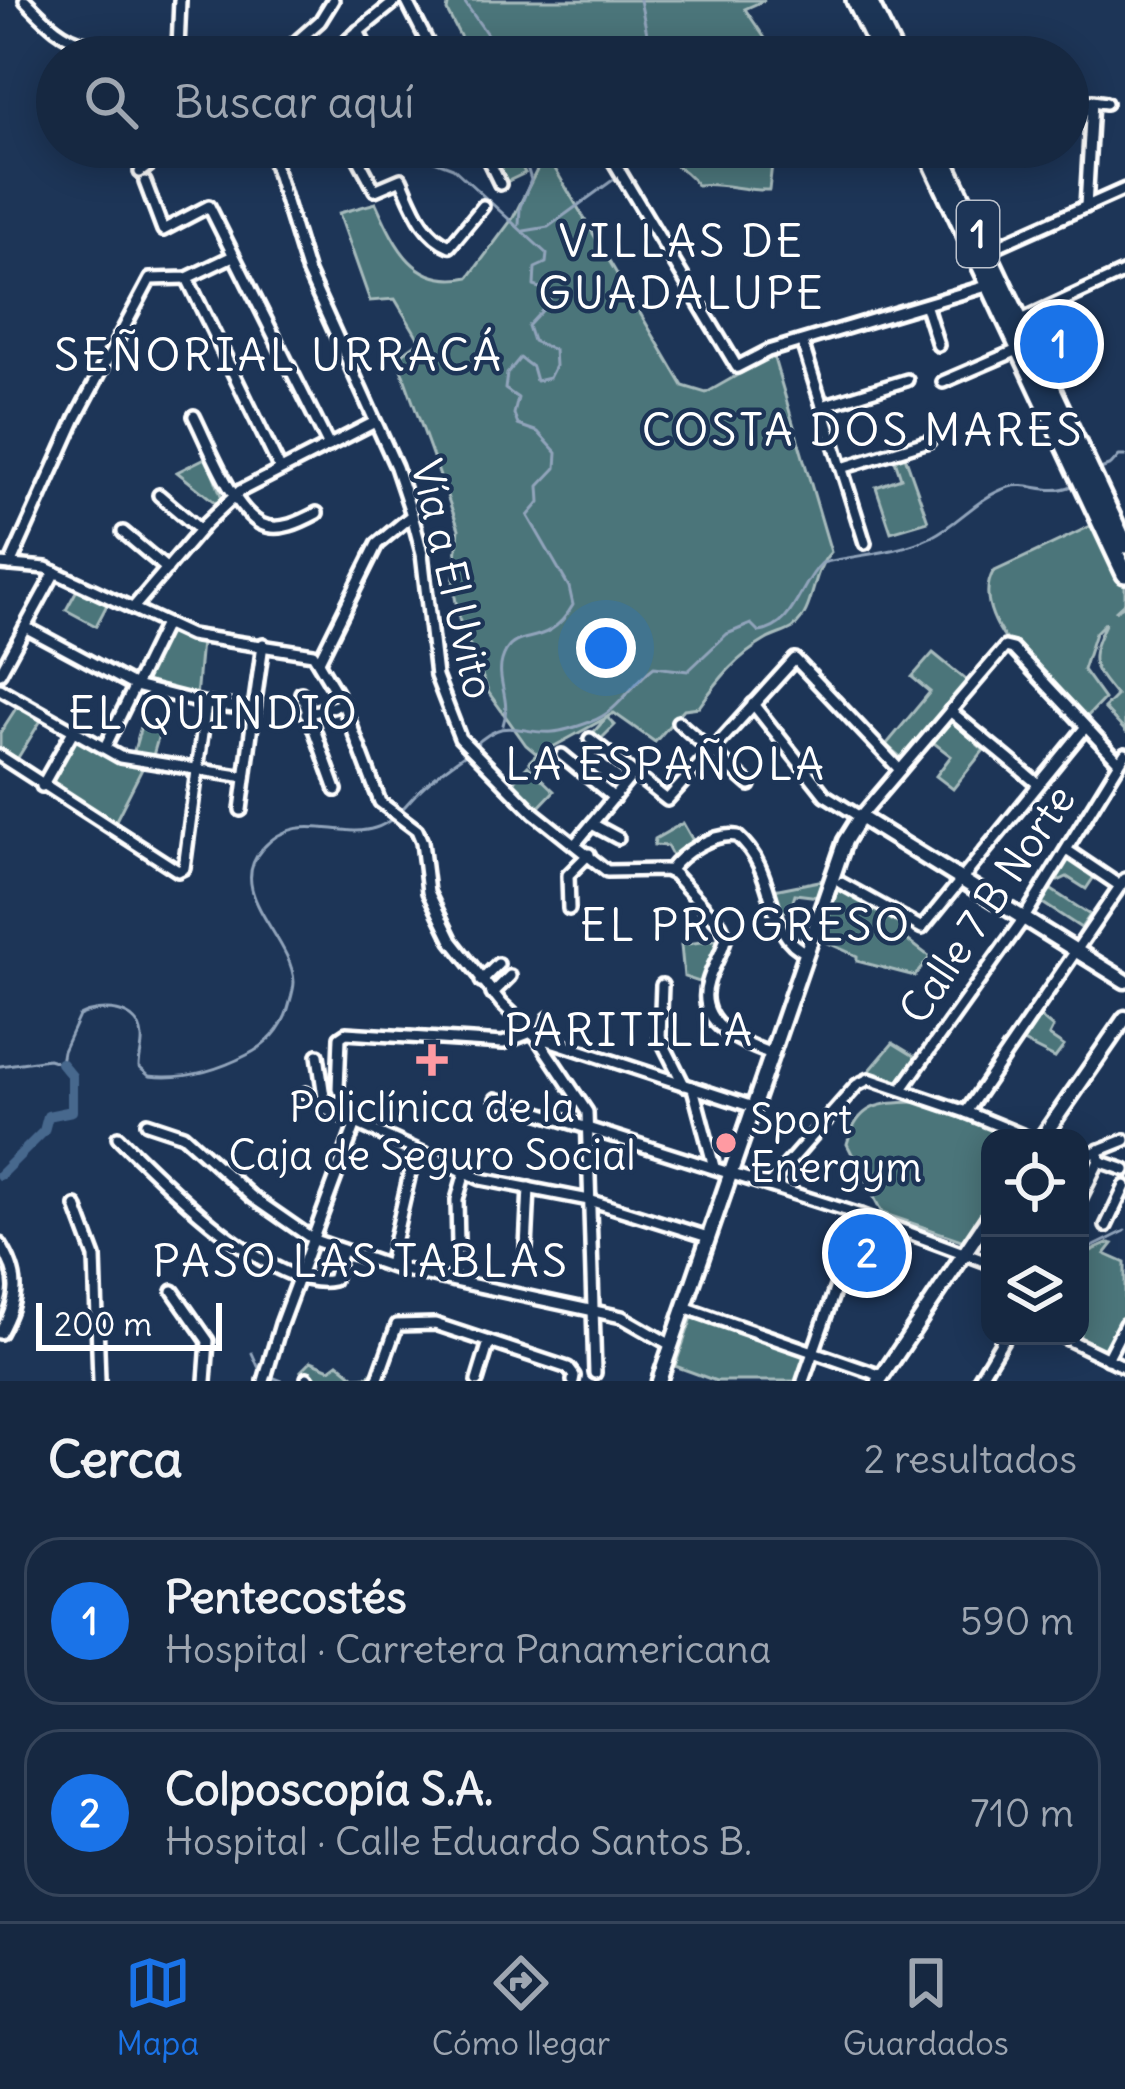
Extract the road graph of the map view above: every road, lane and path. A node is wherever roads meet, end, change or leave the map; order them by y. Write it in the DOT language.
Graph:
graph roads {
  1 [pos="25,0"];
  2 [pos="179,0"];
  3 [pos="333,0"];
  4 [pos="401,0"];
  5 [pos="855,0"];
  6 [pos="868,0"];
  7 [pos="358,31"];
  8 [pos="70,36"];
  9 [pos="178,36"];
  10 [pos="303,36"];
  11 [pos="352,36"];
  12 [pos="360,36"];
  13 [pos="422,36"];
  14 [pos="873,36"];
  15 [pos="886,36"];
  16 [pos="1106,103"];
  17 [pos="1089,154"];
  18 [pos="151,168"];
  19 [pos="275,168"];
  20 [pos="363,168"];
  21 [pos="492,168"];
  22 [pos="618,168"];
  23 [pos="935,168"];
  24 [pos="948,168"];
  25 [pos="1088,168"];
  26 [pos="500,184"];
  27 [pos="1125,190"];
  28 [pos="483,206"];
  29 [pos="1086,207"];
  30 [pos="986,251"];
  31 [pos="232,256"];
  32 [pos="1125,272"];
  33 [pos="187,278"];
  34 [pos="992,289"];
  35 [pos="926,307"];
  36 [pos="1018,321"];
  37 [pos="802,342"];
  38 [pos="938,345"];
  39 [pos="1020,349"];
  40 [pos="907,380"];
  41 [pos="1035,380"];
  42 [pos="943,382"];
  43 [pos="823,406"];
  44 [pos="194,416"];
  45 [pos="376,422"];
  46 [pos="929,441"];
  47 [pos="329,446"];
  48 [pos="842,468"];
  49 [pos="280,469"];
  50 [pos="160,495"];
  51 [pos="235,496"];
  52 [pos="317,513"];
  53 [pos="412,515"];
  54 [pos="200,530"];
  55 [pos="123,532"];
  56 [pos="866,543"];
  57 [pos="1125,545"];
  58 [pos="5,564"];
  59 [pos="167,569"];
  60 [pos="55,572"];
  61 [pos="1125,574"];
  62 [pos="134,608"];
  63 [pos="165,624"];
  64 [pos="25,627"];
  65 [pos="263,644"];
  66 [pos="320,659"];
  67 [pos="0,673"];
  68 [pos="134,686"];
  69 [pos="0,689"];
  70 [pos="302,693"];
  71 [pos="206,704"];
  72 [pos="344,704"];
  73 [pos="753,704"];
  74 [pos="254,709"];
  75 [pos="950,711"];
  76 [pos="306,714"];
  77 [pos="678,722"];
  78 [pos="1084,729"];
  79 [pos="72,733"];
  80 [pos="590,739"];
  81 [pos="105,747"];
  82 [pos="712,751"];
  83 [pos="562,755"];
  84 [pos="0,756"];
  85 [pos="1122,758"];
  86 [pos="900,770"];
  87 [pos="197,771"];
  88 [pos="633,774"];
  89 [pos="244,776"];
  90 [pos="1039,784"];
  91 [pos="750,785"];
  92 [pos="42,786"];
  93 [pos="335,790"];
  94 [pos="614,798"];
  95 [pos="241,810"];
  96 [pos="860,818"];
  97 [pos="592,824"];
  98 [pos="618,838"];
  99 [pos="576,843"];
  100 [pos="1068,851"];
  101 [pos="589,854"];
  102 [pos="669,871"];
  103 [pos="960,879"];
  104 [pos="842,883"];
  105 [pos="1122,883"];
  106 [pos="568,909"];
  107 [pos="1024,918"];
  108 [pos="1077,951"];
  109 [pos="808,953"];
  110 [pos="498,964"];
  111 [pos="510,976"];
  112 [pos="481,981"];
  113 [pos="1125,981"];
  114 [pos="662,985"];
  115 [pos="492,994"];
  116 [pos="549,1018"];
  117 [pos="1125,1018"];
  118 [pos="537,1036"];
  119 [pos="772,1054"];
  120 [pos="317,1055"];
  121 [pos="688,1087"];
  122 [pos="338,1089"];
  123 [pos="902,1089"];
  124 [pos="306,1093"];
  125 [pos="496,1099"];
  126 [pos="320,1107"];
  127 [pos="753,1107"];
  128 [pos="966,1112"];
  129 [pos="356,1123"];
  130 [pos="147,1124"];
  131 [pos="590,1126"];
  132 [pos="1007,1129"];
  133 [pos="1048,1129"];
  134 [pos="118,1137"];
  135 [pos="1125,1140"];
  136 [pos="416,1150"];
  137 [pos="1099,1155"];
  138 [pos="1089,1157"];
  139 [pos="714,1167"];
  140 [pos="1125,1170"];
  141 [pos="465,1172"];
  142 [pos="730,1172"];
  143 [pos="1089,1178"];
  144 [pos="769,1185"];
  145 [pos="1125,1186"];
  146 [pos="529,1188"];
  147 [pos="589,1200"];
  148 [pos="76,1206"];
  149 [pos="861,1215"];
  150 [pos="1106,1226"];
  151 [pos="981,1228"];
  152 [pos="707,1237"];
  153 [pos="314,1240"];
  154 [pos="0,1244"];
  155 [pos="458,1245"];
  156 [pos="526,1248"];
  157 [pos="343,1250"];
  158 [pos="964,1252"];
  159 [pos="981,1259"];
  160 [pos="389,1265"];
  161 [pos="298,1278"];
  162 [pos="172,1291"];
  163 [pos="684,1306"];
  164 [pos="594,1310"];
  165 [pos="1125,1324"];
  166 [pos="0,1334"];
  167 [pos="490,1342"];
  168 [pos="671,1345"];
  169 [pos="1000,1345"];
  170 [pos="1079,1345"];
  171 [pos="813,1351"];
  172 [pos="1108,1359"];
  173 [pos="1125,1367"];
  174 [pos="595,1373"];
  175 [pos="572,1376"];
  176 [pos="266,1377"];
  177 [pos="880,1378"];
  178 [pos="99,1381"];
  179 [pos="205,1381"];
  180 [pos="377,1381"];
  181 [pos="477,1381"];
  182 [pos="659,1381"];
  183 [pos="803,1381"];
  184 [pos="978,1381"];
  1 -- 8 [label="street"];
  2 -- 9 [label="street"];
  3 -- 10 [label="street"];
  4 -- 7 [label="street"];
  4 -- 13 [label="street"];
  5 -- 14 [label="highway"];
  6 -- 15 [label="highway"];
  7 -- 11 [label="street"];
  7 -- 12 [label="street"];
  16 -- 17 [label="street"];
  18 -- 31 [label="street"];
  19 -- 45 [label="street, Vía a El Uvito"];
  20 -- 28 [label="street"];
  21 -- 26 [label="street"];
  22 -- 37 [label="street"];
  23 -- 34 [label="highway, 1"];
  24 -- 30 [label="highway, 1"];
  25 -- 29 [label="street"];
  27 -- 29 [label="street"];
  29 -- 30 [label="street"];
  30 -- 36 [label="highway, 1"];
  31 -- 33 [label="street"];
  31 -- 47 [label="street"];
  32 -- 36 [label="street"];
  33 -- 49 [label="street"];
  33 -- 58 [label="street"];
  34 -- 35 [label="street"];
  34 -- 36 [label="highway"];
  34 -- 39 [label="highway, 1"];
  35 -- 37 [label="street"];
  35 -- 38 [label="street"];
  36 -- 41 [label="highway"];
  36 -- 57 [label="highway, 1"];
  37 -- 43 [label="street"];
  39 -- 41 [label="highway, 1"];
  39 -- 42 [label="street"];
  40 -- 43 [label="street"];
  41 -- 61 [label="highway, 1"];
  43 -- 48 [label="street"];
  44 -- 51 [label="street"];
  45 -- 47 [label="street"];
  45 -- 53 [label="street, Vía a El Uvito"];
  46 -- 48 [label="street"];
  47 -- 49 [label="street"];
  48 -- 56 [label="street"];
  49 -- 51 [label="street"];
  50 -- 54 [label="street"];
  51 -- 52 [label="street"];
  51 -- 54 [label="street"];
  53 -- 66 [label="street"];
  53 -- 99 [label="street, Vía a El Uvito"];
  54 -- 59 [label="street"];
  55 -- 59 [label="street"];
  58 -- 60 [label="street"];
  59 -- 62 [label="street"];
  60 -- 62 [label="street"];
  60 -- 64 [label="street"];
  62 -- 63 [label="street"];
  63 -- 65 [label="street"];
  63 -- 68 [label="street"];
  64 -- 67 [label="street"];
  64 -- 68 [label="street"];
  65 -- 66 [label="street"];
  65 -- 74 [label="street"];
  66 -- 72 [label="street"];
  68 -- 71 [label="street"];
  68 -- 81 [label="street"];
  69 -- 79 [label="street"];
  70 -- 76 [label="street"];
  71 -- 74 [label="street"];
  71 -- 87 [label="street"];
  72 -- 76 [label="street"];
  72 -- 112 [label="street"];
  73 -- 82 [label="street"];
  73 -- 86 [label="street"];
  73 -- 96 [label="street"];
  74 -- 89 [label="street"];
  75 -- 78 [label="street"];
  75 -- 86 [label="street"];
  75 -- 90 [label="street"];
  76 -- 93 [label="street"];
  77 -- 82 [label="street"];
  78 -- 85 [label="street"];
  78 -- 90 [label="street"];
  79 -- 81 [label="street"];
  79 -- 92 [label="street"];
  80 -- 88 [label="street"];
  81 -- 87 [label="street"];
  82 -- 88 [label="street"];
  82 -- 91 [label="street"];
  83 -- 94 [label="street"];
  84 -- 92 [label="street"];
  85 -- 100 [label="street, Calle 7 B Norte"];
  86 -- 96 [label="street"];
  87 -- 89 [label="street"];
  87 -- 92 [label="street"];
  88 -- 94 [label="street"];
  89 -- 95 [label="street"];
  90 -- 103 [label="street"];
  94 -- 97 [label="street"];
  96 -- 103 [label="main road"];
  96 -- 109 [label="main road"];
  97 -- 98 [label="street"];
  97 -- 99 [label="street"];
  99 -- 101 [label="street, Vía a El Uvito"];
  100 -- 105 [label="street"];
  100 -- 107 [label="street, Calle 7 B Norte"];
  101 -- 102 [label="street"];
  101 -- 106 [label="street"];
  102 -- 109 [label="street"];
  102 -- 119 [label="street"];
  103 -- 104 [label="street"];
  103 -- 107 [label="main road"];
  105 -- 108 [label="street"];
  107 -- 108 [label="main road"];
  107 -- 123 [label="street, Calle 7 B Norte"];
  108 -- 113 [label="main road"];
  108 -- 128 [label="street"];
  109 -- 119 [label="main road"];
  110 -- 112 [label="street"];
  111 -- 115 [label="street"];
  112 -- 115 [label="street"];
  114 -- 121 [label="street"];
  115 -- 118 [label="street"];
  116 -- 118 [label="street"];
  117 -- 133 [label="main road"];
  118 -- 121 [label="street"];
  118 -- 122 [label="street"];
  118 -- 131 [label="street"];
  119 -- 127 [label="main road"];
  120 -- 126 [label="street"];
  121 -- 127 [label="street"];
  121 -- 139 [label="street"];
  123 -- 128 [label="street"];
  123 -- 144 [label="street"];
  124 -- 126 [label="street"];
  125 -- 131 [label="street"];
  126 -- 129 [label="street"];
  127 -- 142 [label="main road"];
  128 -- 132 [label="street"];
  129 -- 136 [label="street"];
  129 -- 153 [label="street"];
  130 -- 153 [label="street"];
  131 -- 139 [label="street"];
  131 -- 147 [label="street"];
  134 -- 161 [label="street"];
  135 -- 137 [label="street"];
  136 -- 141 [label="street"];
  136 -- 160 [label="street"];
  137 -- 138 [label="street"];
  137 -- 140 [label="street"];
  137 -- 143 [label="street"];
  139 -- 142 [label="street"];
  141 -- 146 [label="street"];
  141 -- 155 [label="street"];
  142 -- 144 [label="street"];
  142 -- 152 [label="main road"];
  144 -- 149 [label="street"];
  145 -- 150 [label="street"];
  146 -- 147 [label="street"];
  146 -- 156 [label="street"];
  147 -- 152 [label="street"];
  147 -- 164 [label="street"];
  148 -- 178 [label="street"];
  149 -- 158 [label="street"];
  149 -- 171 [label="street"];
  151 -- 158 [label="main road"];
  152 -- 163 [label="main road"];
  153 -- 157 [label="street"];
  153 -- 161 [label="street"];
  154 -- 166 [label="street"];
  157 -- 160 [label="street"];
  157 -- 161 [label="street"];
  158 -- 159 [label="street"];
  158 -- 177 [label="main road"];
  160 -- 164 [label="street"];
  161 -- 176 [label="street"];
  162 -- 179 [label="street"];
  163 -- 168 [label="main road"];
  163 -- 171 [label="street"];
  164 -- 168 [label="street"];
  164 -- 174 [label="street"];
  165 -- 172 [label="street"];
  167 -- 175 [label="street"];
  167 -- 180 [label="street"];
  167 -- 181 [label="street"];
  168 -- 182 [label="main road"];
  169 -- 184 [label="street"];
  170 -- 172 [label="street"];
  171 -- 177 [label="street"];
  171 -- 183 [label="street"];
  172 -- 173 [label="street"];
}
